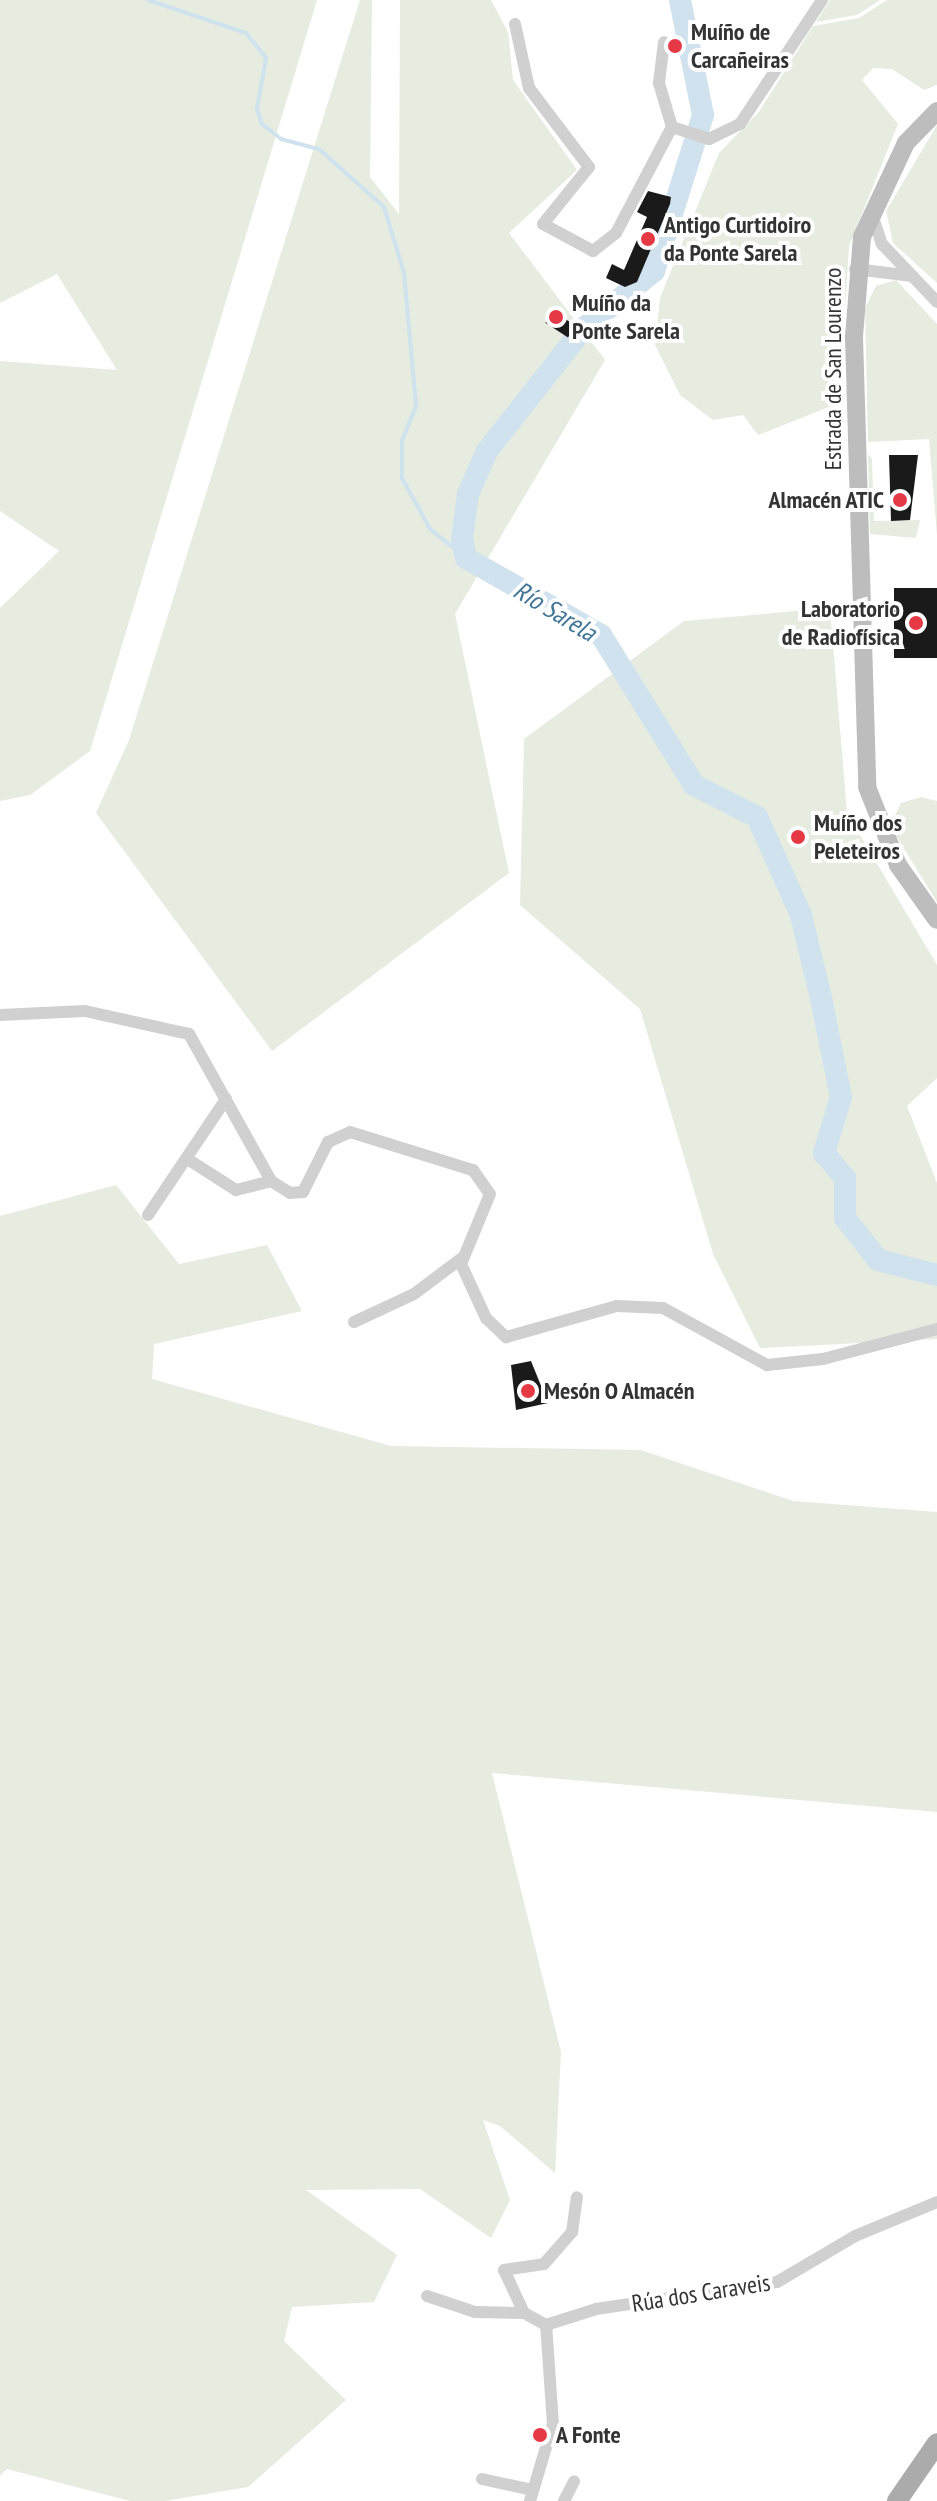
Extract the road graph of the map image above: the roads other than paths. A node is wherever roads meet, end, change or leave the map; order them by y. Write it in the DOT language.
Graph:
graph roads {
  1 [pos="822,0"];
  2 [pos="515,24"];
  3 [pos="664,42"];
  4 [pos="937,111"];
  5 [pos="675,128"];
  6 [pos="872,214"];
  7 [pos="859,246"];
  8 [pos="886,248"];
  9 [pos="855,269"];
  10 [pos="885,273"];
  11 [pos="915,276"];
  12 [pos="937,302"];
  13 [pos="937,920"];
  14 [pos="0,1015"];
  15 [pos="226,1099"];
  16 [pos="189,1160"];
  17 [pos="271,1181"];
  18 [pos="148,1215"];
  19 [pos="462,1258"];
  20 [pos="354,1322"];
  21 [pos="937,1329"];
  22 [pos="577,2197"];
  23 [pos="937,2202"];
  24 [pos="427,2296"];
  25 [pos="524,2313"];
  26 [pos="546,2325"];
  27 [pos="937,2443"];
  28 [pos="482,2479"];
  29 [pos="574,2481"];
  30 [pos="531,2496"];
  31 [pos="564,2501"];
  32 [pos="897,2501"];
  1 -- 5 [label="street"];
  2 -- 5 [label="street"];
  3 -- 5 [label="street"];
  4 -- 6 [label="street, Estrada de San Lourenzo"];
  6 -- 7 [label="street, Estrada de San Lourenzo"];
  6 -- 8 [label="street"];
  7 -- 8 [label="street"];
  7 -- 9 [label="street, Estrada de San Lourenzo"];
  8 -- 10 [label="street"];
  8 -- 11 [label="street"];
  9 -- 10 [label="street"];
  9 -- 13 [label="street, Estrada de San Lourenzo"];
  10 -- 11 [label="street"];
  11 -- 12 [label="street"];
  14 -- 15 [label="street"];
  15 -- 16 [label="street"];
  15 -- 17 [label="street"];
  16 -- 17 [label="street"];
  16 -- 18 [label="street"];
  17 -- 19 [label="street"];
  19 -- 20 [label="street"];
  19 -- 21 [label="street"];
  22 -- 25 [label="street"];
  23 -- 26 [label="street, Rúa dos Caraveis"];
  24 -- 25 [label="street"];
  25 -- 26 [label="street"];
  26 -- 30 [label="street"];
  27 -- 32 [label="main road"];
  28 -- 30 [label="street"];
  29 -- 31 [label="street"];
}
